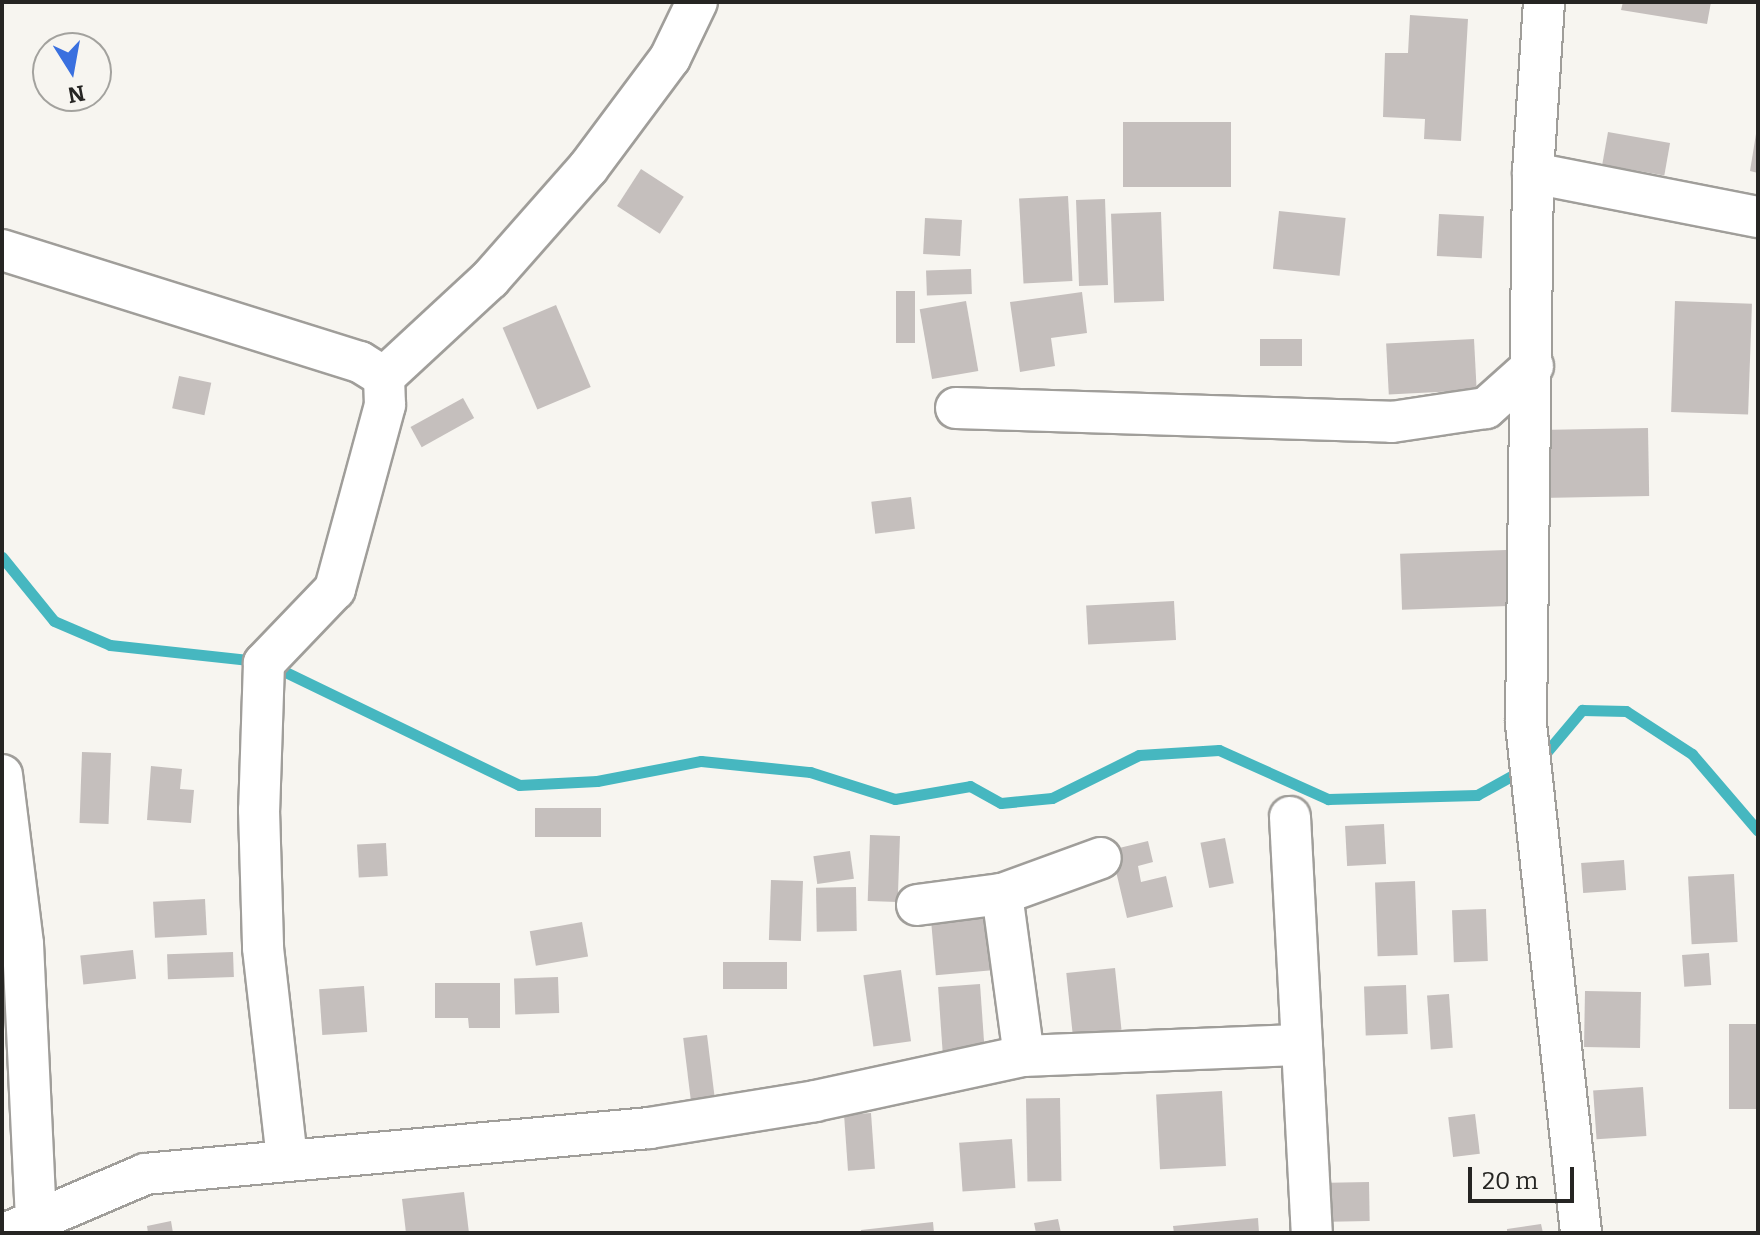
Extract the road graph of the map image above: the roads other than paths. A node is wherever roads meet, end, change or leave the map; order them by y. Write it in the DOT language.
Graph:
graph roads {
  1 [pos="697,2"];
  2 [pos="1544,2"];
  3 [pos="1533,173"];
  4 [pos="1758,217"];
  5 [pos="2,250"];
  6 [pos="1533,366"];
  7 [pos="384,377"];
  8 [pos="956,408"];
  9 [pos="2,775"];
  10 [pos="1290,817"];
  11 [pos="1101,858"];
  12 [pos="1002,894"];
  13 [pos="917,905"];
  14 [pos="1302,1045"];
  15 [pos="1024,1056"];
  16 [pos="287,1158"];
  17 [pos="22,1228"];
  18 [pos="1312,1233"];
  19 [pos="1581,1233"];
  1 -- 7 [label="street"];
  2 -- 3 [label="street"];
  3 -- 4 [label="street"];
  3 -- 6 [label="street"];
  5 -- 7 [label="street"];
  6 -- 8 [label="street"];
  6 -- 19 [label="street"];
  7 -- 16 [label="street"];
  9 -- 17 [label="street"];
  10 -- 14 [label="street"];
  11 -- 12 [label="street"];
  12 -- 13 [label="street"];
  12 -- 15 [label="street"];
  14 -- 15 [label="street"];
  14 -- 18 [label="street"];
  15 -- 16 [label="street"];
  16 -- 17 [label="street"];
}
